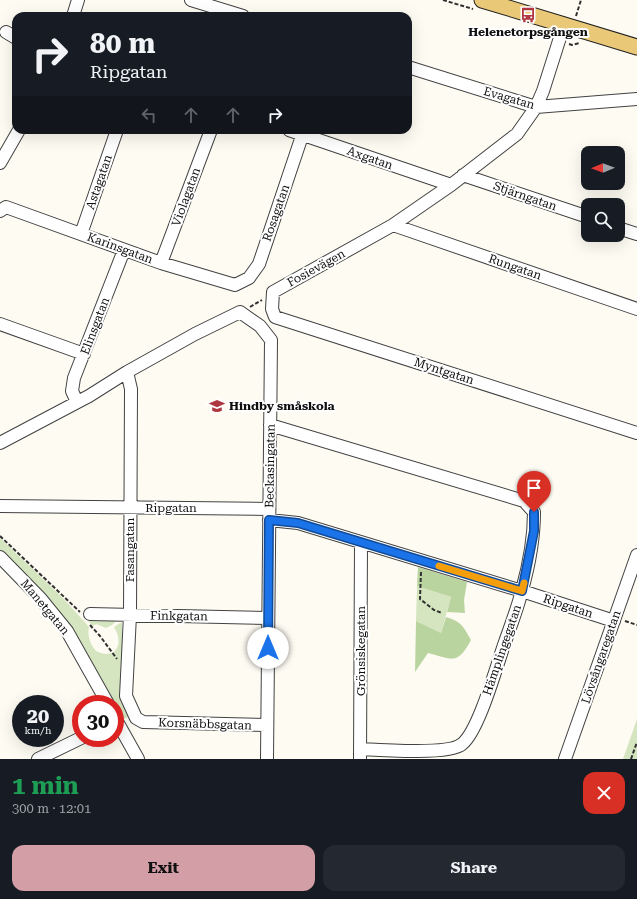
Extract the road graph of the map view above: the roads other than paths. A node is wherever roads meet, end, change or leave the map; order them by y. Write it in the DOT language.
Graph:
graph roads {
  1 [pos="78,0"];
  2 [pos="191,0"];
  3 [pos="482,0"];
  4 [pos="74,12"];
  5 [pos="230,12"];
  6 [pos="568,26"];
  7 [pos="637,47"];
  8 [pos="412,68"];
  9 [pos="637,99"];
  10 [pos="536,107"];
  11 [pos="17,134"];
  12 [pos="116,134"];
  13 [pos="209,134"];
  14 [pos="302,134"];
  15 [pos="309,134"];
  16 [pos="0,163"];
  17 [pos="463,175"];
  18 [pos="450,185"];
  19 [pos="2,208"];
  20 [pos="581,215"];
  21 [pos="392,225"];
  22 [pos="625,230"];
  23 [pos="80,234"];
  24 [pos="637,234"];
  25 [pos="124,250"];
  26 [pos="161,263"];
  27 [pos="235,285"];
  28 [pos="273,292"];
  29 [pos="637,309"];
  30 [pos="0,324"];
  31 [pos="84,354"];
  32 [pos="126,372"];
  33 [pos="77,402"];
  34 [pos="270,425"];
  35 [pos="637,433"];
  36 [pos="0,443"];
  37 [pos="0,506"];
  38 [pos="130,508"];
  39 [pos="269,514"];
  40 [pos="361,543"];
  41 [pos="637,555"];
  42 [pos="0,558"];
  43 [pos="522,591"];
  44 [pos="130,615"];
  45 [pos="86,617"];
  46 [pos="268,618"];
  47 [pos="614,621"];
  48 [pos="103,695"];
  49 [pos="143,722"];
  50 [pos="268,725"];
  51 [pos="124,734"];
  52 [pos="72,742"];
  53 [pos="360,754"];
  54 [pos="38,759"];
  55 [pos="138,759"];
  56 [pos="267,759"];
  57 [pos="566,759"];
  1 -- 4 [label="street"];
  2 -- 5 [label="street"];
  3 -- 6 [label="main road"];
  6 -- 7 [label="main road"];
  6 -- 10 [label="street, Fosievägen"];
  8 -- 10 [label="street, Evagatan"];
  9 -- 10 [label="street, Evagatan"];
  10 -- 17 [label="street, Fosievägen"];
  11 -- 16 [label="street"];
  12 -- 23 [label="street, Astagatan"];
  13 -- 26 [label="street, Violagatan"];
  14 -- 27 [label="street, Rosagatan"];
  15 -- 18 [label="street, Axgatan"];
  17 -- 18 [label="street, Fosievägen"];
  17 -- 20 [label="street, Stjärngatan"];
  18 -- 21 [label="street, Fosievägen"];
  19 -- 23 [label="street, Karinsgatan"];
  21 -- 28 [label="street, Fosievägen"];
  21 -- 29 [label="street, Rungatan"];
  22 -- 24 [label="street"];
  23 -- 25 [label="street, Karinsgatan"];
  25 -- 26 [label="street, Karinsgatan"];
  25 -- 31 [label="street, Elinsgatan"];
  26 -- 27 [label="street, Karinsgatan"];
  28 -- 35 [label="street, Myntgatan"];
  30 -- 31 [label="street"];
  31 -- 33 [label="street, Elinsgatan"];
  32 -- 33 [label="street"];
  32 -- 34 [label="street, Beckasingatan"];
  32 -- 38 [label="street, Fasangatan"];
  33 -- 36 [label="street"];
  34 -- 39 [label="street, Beckasingatan"];
  34 -- 43 [label="street, Hämplingegatan"];
  37 -- 38 [label="street, Ripgatan"];
  38 -- 39 [label="street, Ripgatan"];
  38 -- 44 [label="street, Fasangatan"];
  39 -- 40 [label="street, Ripgatan"];
  39 -- 46 [label="street, Beckasingatan"];
  40 -- 43 [label="street, Ripgatan"];
  40 -- 53 [label="street, Grönsiskegatan"];
  41 -- 47 [label="street, Lövsångaregatan"];
  42 -- 48 [label="street, Manetgatan"];
  43 -- 47 [label="street, Ripgatan"];
  43 -- 53 [label="street, Hämplingegatan"];
  44 -- 45 [label="street, Finkgatan"];
  44 -- 46 [label="street, Finkgatan"];
  44 -- 49 [label="street, Fasangatan"];
  46 -- 50 [label="street, Beckasingatan"];
  47 -- 57 [label="street, Lövsångaregatan"];
  49 -- 50 [label="street, Korsnäbbsgatan"];
  50 -- 56 [label="street, Beckasingatan"];
  51 -- 55 [label="street"];
  52 -- 54 [label="street"];
}
